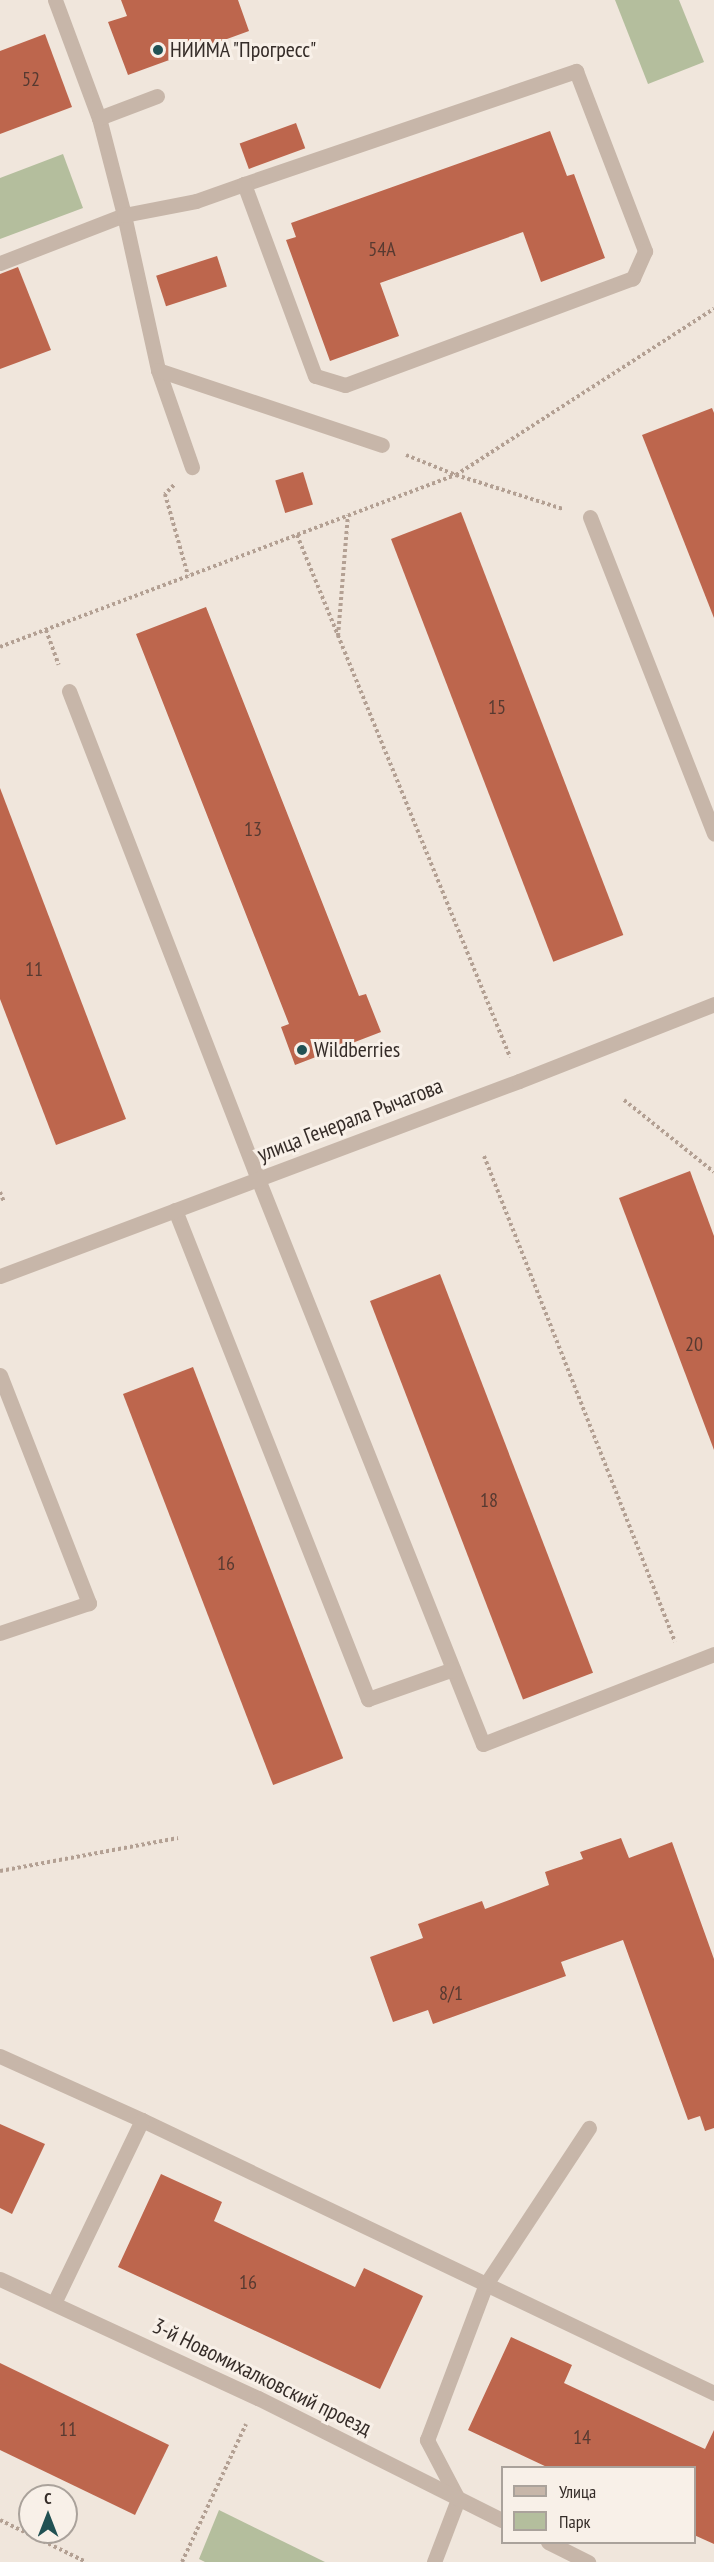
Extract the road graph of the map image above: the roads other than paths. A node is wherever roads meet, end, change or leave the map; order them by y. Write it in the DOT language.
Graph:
graph roads {
  1 [pos="55,0"];
  2 [pos="157,96"];
  3 [pos="99,118"];
  4 [pos="244,184"];
  5 [pos="124,215"];
  6 [pos="0,263"];
  7 [pos="158,370"];
  8 [pos="382,445"];
  9 [pos="192,467"];
  10 [pos="590,517"];
  11 [pos="69,691"];
  12 [pos="714,834"];
  13 [pos="714,1004"];
  14 [pos="258,1179"];
  15 [pos="175,1210"];
  16 [pos="0,1276"];
  17 [pos="0,1375"];
  18 [pos="0,1633"];
  19 [pos="714,1654"];
  20 [pos="453,1669"];
  21 [pos="0,2056"];
  22 [pos="142,2120"];
  23 [pos="589,2128"];
  24 [pos="0,2279"];
  25 [pos="486,2284"];
  26 [pos="54,2303"];
  27 [pos="714,2393"];
  28 [pos="458,2499"];
  29 [pos="501,2520"];
  30 [pos="552,2544"];
  31 [pos="434,2562"];
  32 [pos="588,2562"];
  1 -- 3 [label="street"];
  2 -- 3 [label="street"];
  3 -- 5 [label="street"];
  4 -- 4 [label="street"];
  4 -- 5 [label="street"];
  5 -- 6 [label="street"];
  5 -- 7 [label="street"];
  7 -- 8 [label="street"];
  7 -- 9 [label="street"];
  10 -- 12 [label="street"];
  11 -- 14 [label="street"];
  13 -- 14 [label="street, улица Генерала Рычагова"];
  14 -- 15 [label="street, улица Генерала Рычагова"];
  14 -- 20 [label="street"];
  15 -- 16 [label="street, улица Генерала Рычагова"];
  15 -- 20 [label="street"];
  17 -- 18 [label="street"];
  19 -- 20 [label="street"];
  21 -- 22 [label="street"];
  22 -- 25 [label="street"];
  22 -- 26 [label="street"];
  23 -- 25 [label="street"];
  24 -- 26 [label="street, 3-й Новомихалковский проезд"];
  25 -- 27 [label="street"];
  25 -- 28 [label="street"];
  26 -- 28 [label="street, 3-й Новомихалковский проезд"];
  28 -- 29 [label="street, 3-й Новомихалковский проезд"];
  28 -- 31 [label="street"];
  30 -- 32 [label="street"];
}
